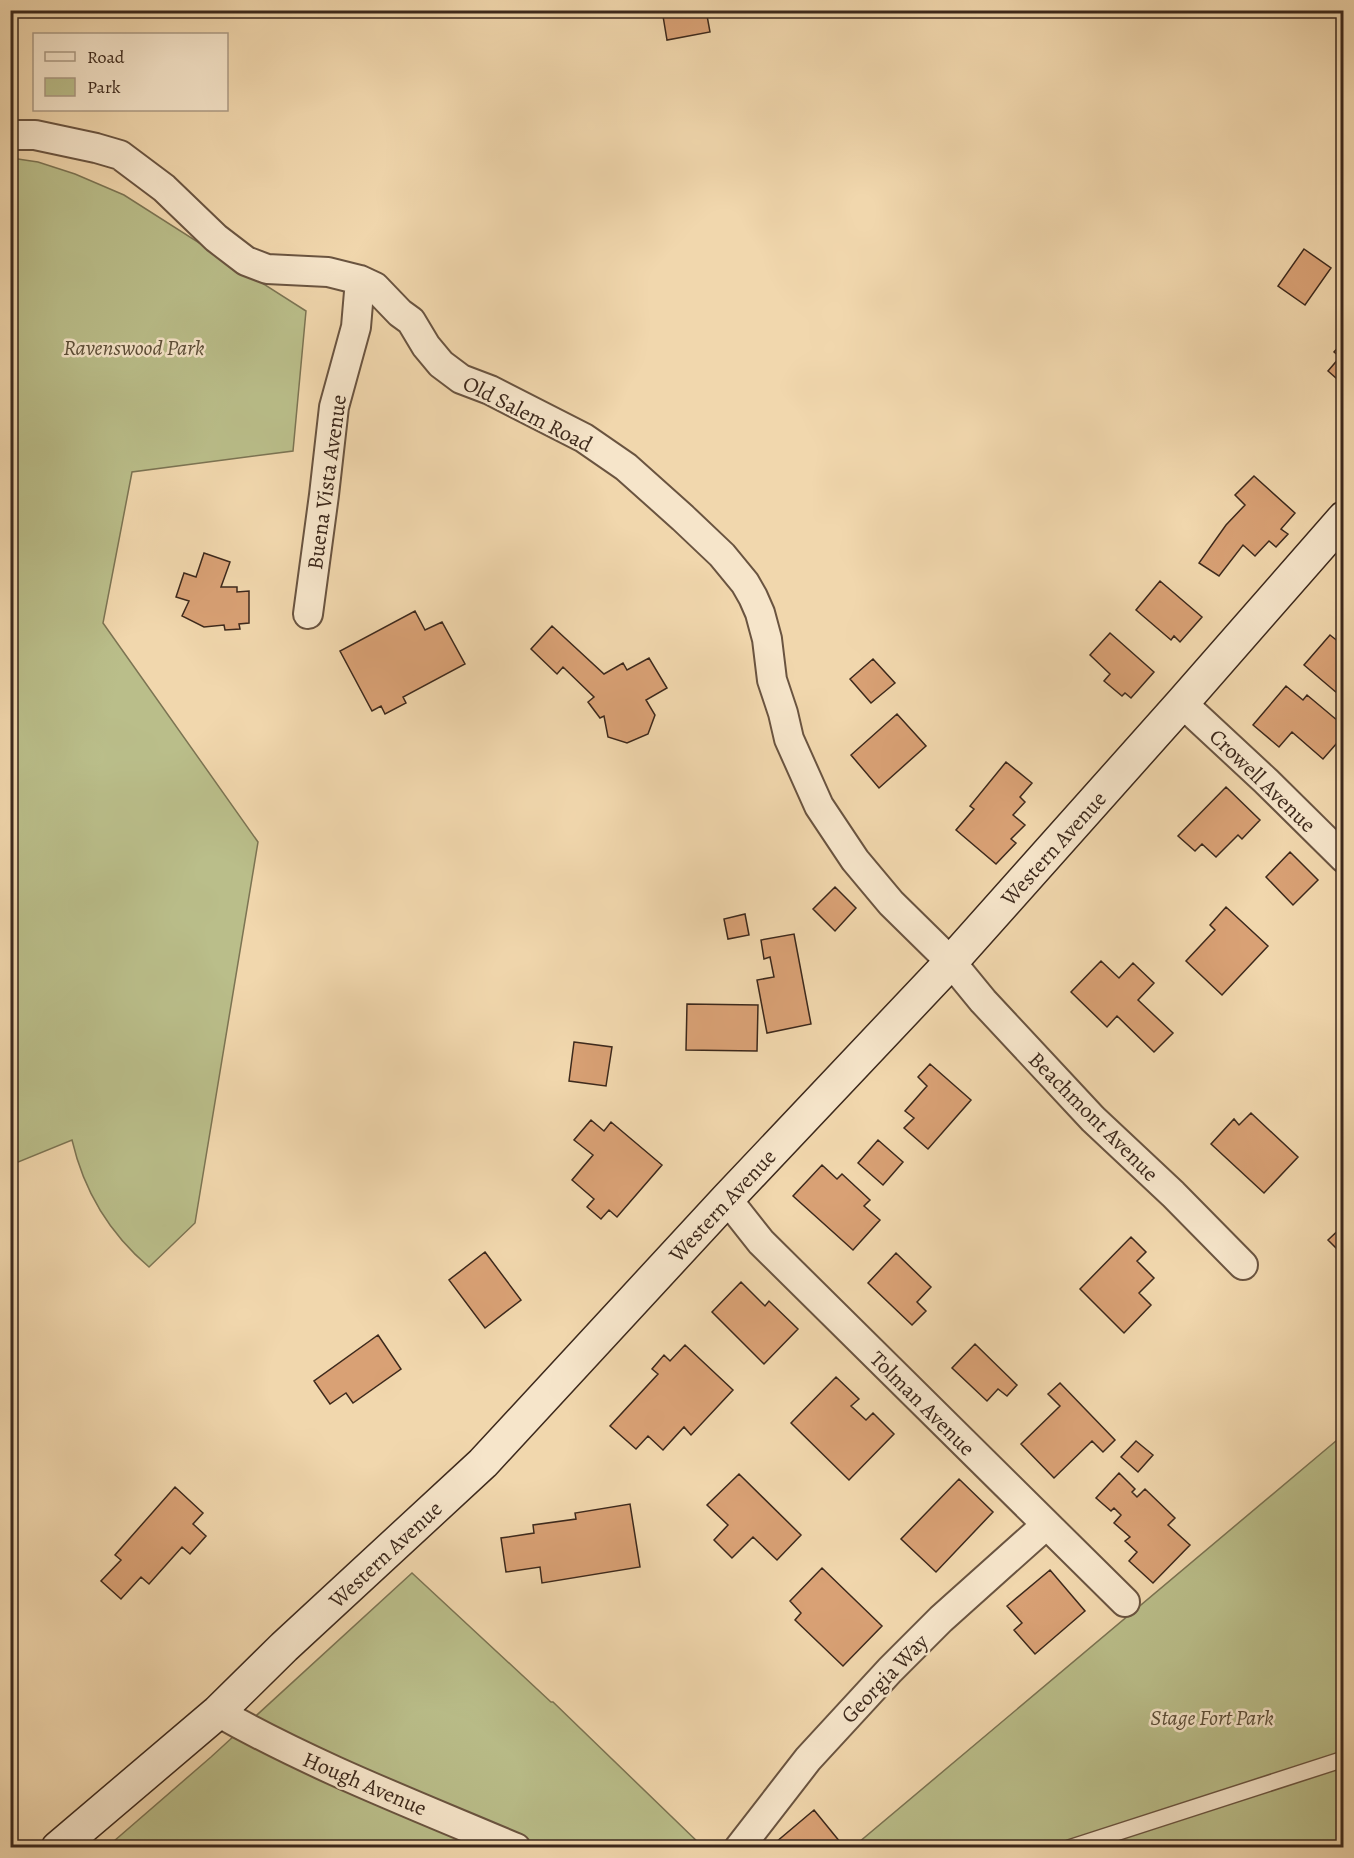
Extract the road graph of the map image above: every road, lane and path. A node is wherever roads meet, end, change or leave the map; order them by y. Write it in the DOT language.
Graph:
graph roads {
  1 [pos="10,135"];
  2 [pos="360,280"];
  3 [pos="1344,518"];
  4 [pos="308,614"];
  5 [pos="1182,704"];
  6 [pos="1344,858"];
  7 [pos="951,962"];
  8 [pos="727,1199"];
  9 [pos="1243,1265"];
  10 [pos="1046,1525"];
  11 [pos="1125,1602"];
  12 [pos="218,1712"];
  13 [pos="1344,1759"];
  14 [pos="58,1848"];
  15 [pos="516,1848"];
  16 [pos="739,1848"];
  17 [pos="1069,1848"];
  1 -- 2 [label="street, Old Salem Road"];
  2 -- 4 [label="street, Buena Vista Avenue"];
  2 -- 7 [label="street, Old Salem Road"];
  3 -- 5 [label="main road, Western Avenue"];
  5 -- 6 [label="street, Crowell Avenue"];
  5 -- 7 [label="main road, Western Avenue"];
  7 -- 8 [label="main road, Western Avenue"];
  7 -- 9 [label="street, Beachmont Avenue"];
  8 -- 10 [label="street, Tolman Avenue"];
  8 -- 12 [label="main road, Western Avenue"];
  10 -- 11 [label="street, Tolman Avenue"];
  10 -- 16 [label="street, Georgia Way"];
  12 -- 14 [label="main road, Western Avenue"];
  12 -- 15 [label="street, Hough Avenue"];
  13 -- 17 [label="lane"];
}
